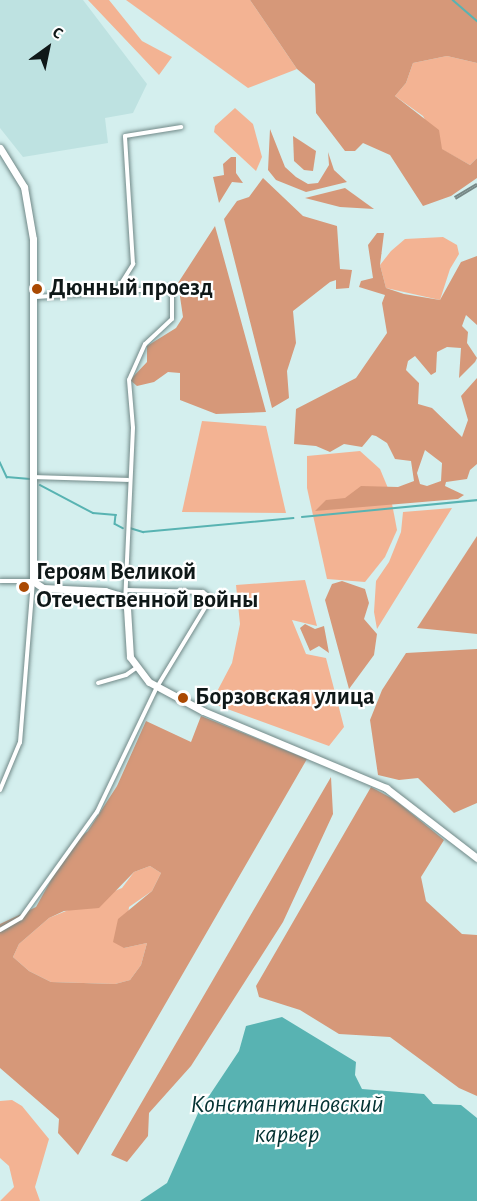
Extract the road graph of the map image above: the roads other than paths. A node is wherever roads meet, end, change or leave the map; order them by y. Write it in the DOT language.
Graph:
graph roads {
  1 [pos="181,127"];
  2 [pos="0,148"];
  3 [pos="117,291"];
  4 [pos="36,297"];
  5 [pos="34,477"];
  6 [pos="128,480"];
  7 [pos="0,581"];
  8 [pos="33,581"];
  9 [pos="126,590"];
  10 [pos="125,602"];
  11 [pos="136,668"];
  12 [pos="98,684"];
  13 [pos="157,687"];
  14 [pos="0,790"];
  15 [pos="477,858"];
  16 [pos="0,930"];
  1 -- 3 [label="street"];
  2 -- 4 [label="main road"];
  3 -- 4 [label="street"];
  3 -- 6 [label="street"];
  4 -- 5 [label="main road"];
  5 -- 6 [label="street"];
  5 -- 8 [label="main road"];
  6 -- 9 [label="street"];
  7 -- 8 [label="street"];
  8 -- 10 [label="main road"];
  8 -- 14 [label="street"];
  9 -- 10 [label="street"];
  9 -- 13 [label="street"];
  10 -- 11 [label="main road"];
  11 -- 12 [label="street"];
  11 -- 13 [label="main road"];
  13 -- 15 [label="main road"];
  13 -- 16 [label="street"];
}
